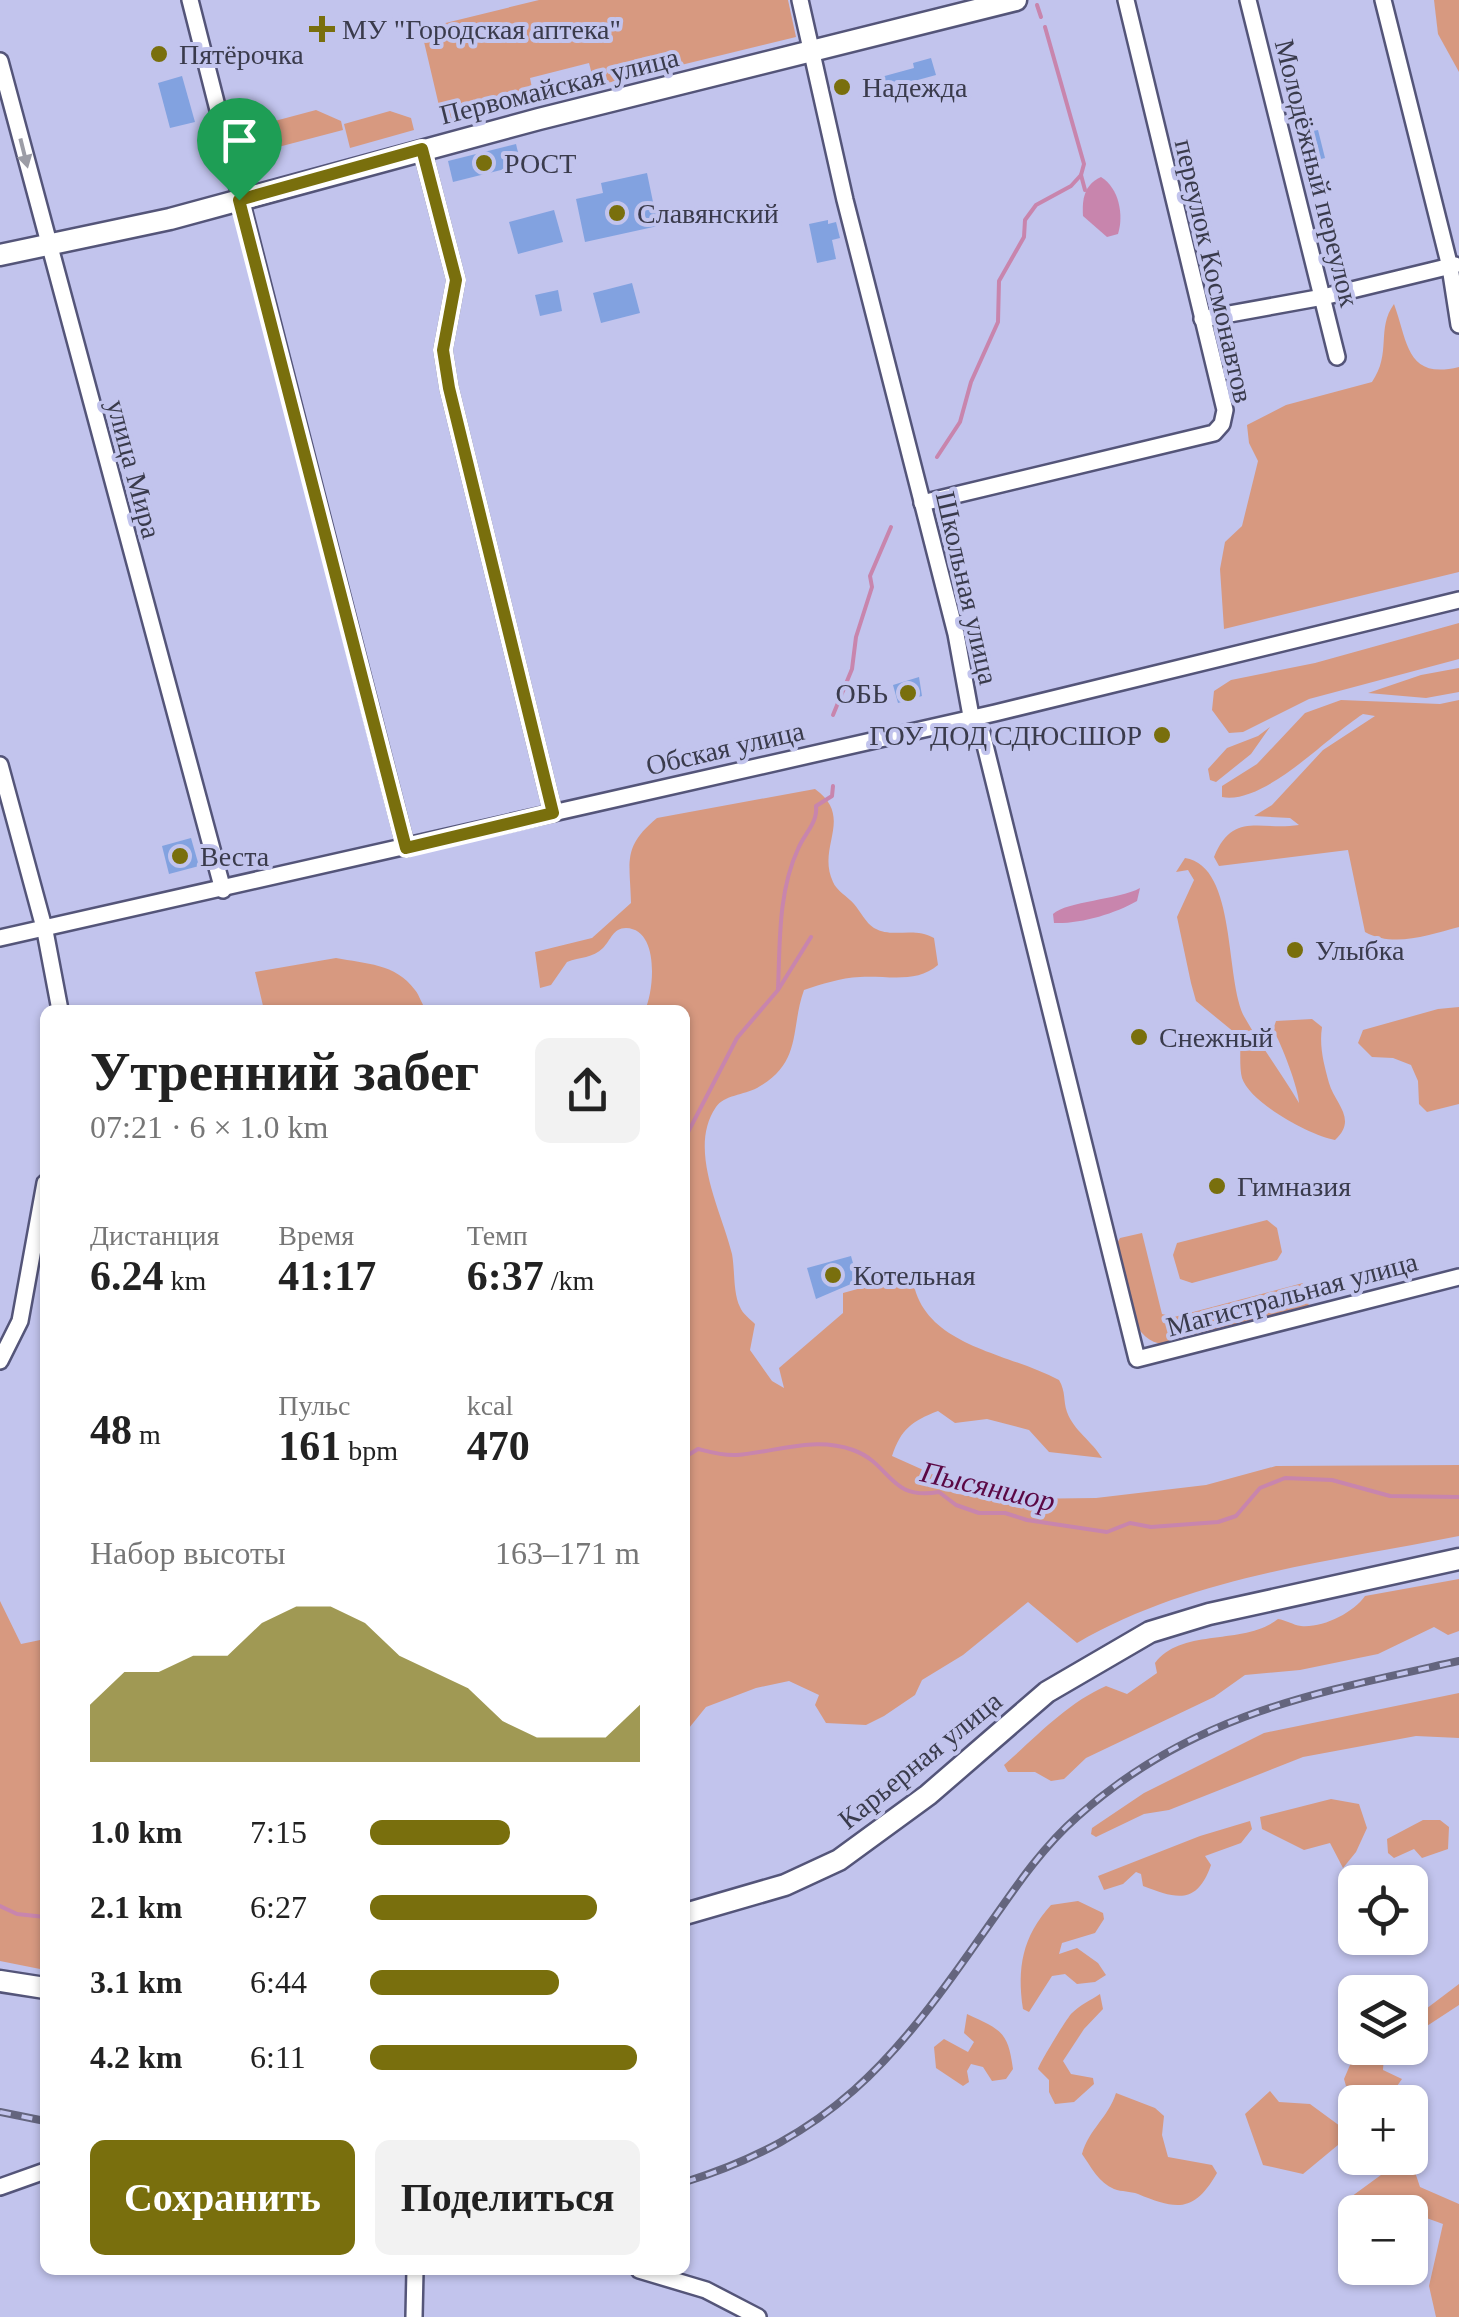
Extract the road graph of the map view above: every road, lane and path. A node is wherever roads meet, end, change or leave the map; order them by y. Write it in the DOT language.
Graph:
graph roads {
  1 [pos="190,0"];
  2 [pos="800,0"];
  3 [pos="1016,0"];
  4 [pos="1126,0"];
  5 [pos="1248,0"];
  6 [pos="1383,0"];
  7 [pos="809,50"];
  8 [pos="0,61"];
  9 [pos="422,149"];
  10 [pos="239,200"];
  11 [pos="48,246"];
  12 [pos="0,256"];
  13 [pos="1454,265"];
  14 [pos="1323,297"];
  15 [pos="1202,319"];
  16 [pos="1459,325"];
  17 [pos="1337,358"];
  18 [pos="922,503"];
  19 [pos="1459,600"];
  20 [pos="972,716"];
  21 [pos="0,768"];
  22 [pos="553,813"];
  23 [pos="406,848"];
  24 [pos="223,890"];
  25 [pos="45,931"];
  26 [pos="0,938"];
  27 [pos="59,1005"];
  28 [pos="40,1211"];
  29 [pos="1459,1277"];
  30 [pos="1137,1359"];
  31 [pos="0,1360"];
  32 [pos="1459,1559"];
  33 [pos="690,1913"];
  34 [pos="0,1981"];
  35 [pos="40,1987"];
  36 [pos="40,2173"];
  37 [pos="0,2187"];
  38 [pos="414,2275"];
  39 [pos="656,2275"];
  40 [pos="414,2317"];
  41 [pos="758,2317"];
  1 -- 10 [label="street"];
  2 -- 7 [label="street, Школьная улица"];
  3 -- 7 [label="main road, Первомайская улица"];
  4 -- 15 [label="street, переулок Космонавтов"];
  5 -- 14 [label="street, Молодёжный переулок"];
  6 -- 13 [label="street"];
  7 -- 9 [label="main road, Первомайская улица"];
  7 -- 18 [label="street, Школьная улица"];
  8 -- 11 [label="street, улица Мира, one-way"];
  9 -- 10 [label="main road, Первомайская улица"];
  9 -- 22 [label="street"];
  10 -- 11 [label="main road, Первомайская улица"];
  10 -- 23 [label="street"];
  11 -- 12 [label="main road, Первомайская улица"];
  11 -- 24 [label="street, улица Мира"];
  13 -- 14 [label="street"];
  13 -- 16 [label="street"];
  14 -- 15 [label="street"];
  14 -- 17 [label="street, Молодёжный переулок"];
  15 -- 18 [label="street, переулок Космонавтов"];
  18 -- 20 [label="street, Школьная улица"];
  19 -- 20 [label="street, Обская улица"];
  20 -- 22 [label="street, Обская улица"];
  20 -- 30 [label="street, Школьная улица"];
  21 -- 25 [label="street"];
  22 -- 23 [label="street, Обская улица"];
  23 -- 24 [label="street, Обская улица"];
  24 -- 25 [label="street, Обская улица"];
  25 -- 26 [label="street, Обская улица"];
  25 -- 27 [label="street"];
  28 -- 31 [label="street"];
  29 -- 30 [label="street, Магистральная улица"];
  32 -- 33 [label="main road, Карьерная улица"];
  34 -- 35 [label="main road"];
  36 -- 37 [label="street"];
  38 -- 40 [label="street"];
  39 -- 41 [label="street"];
}
